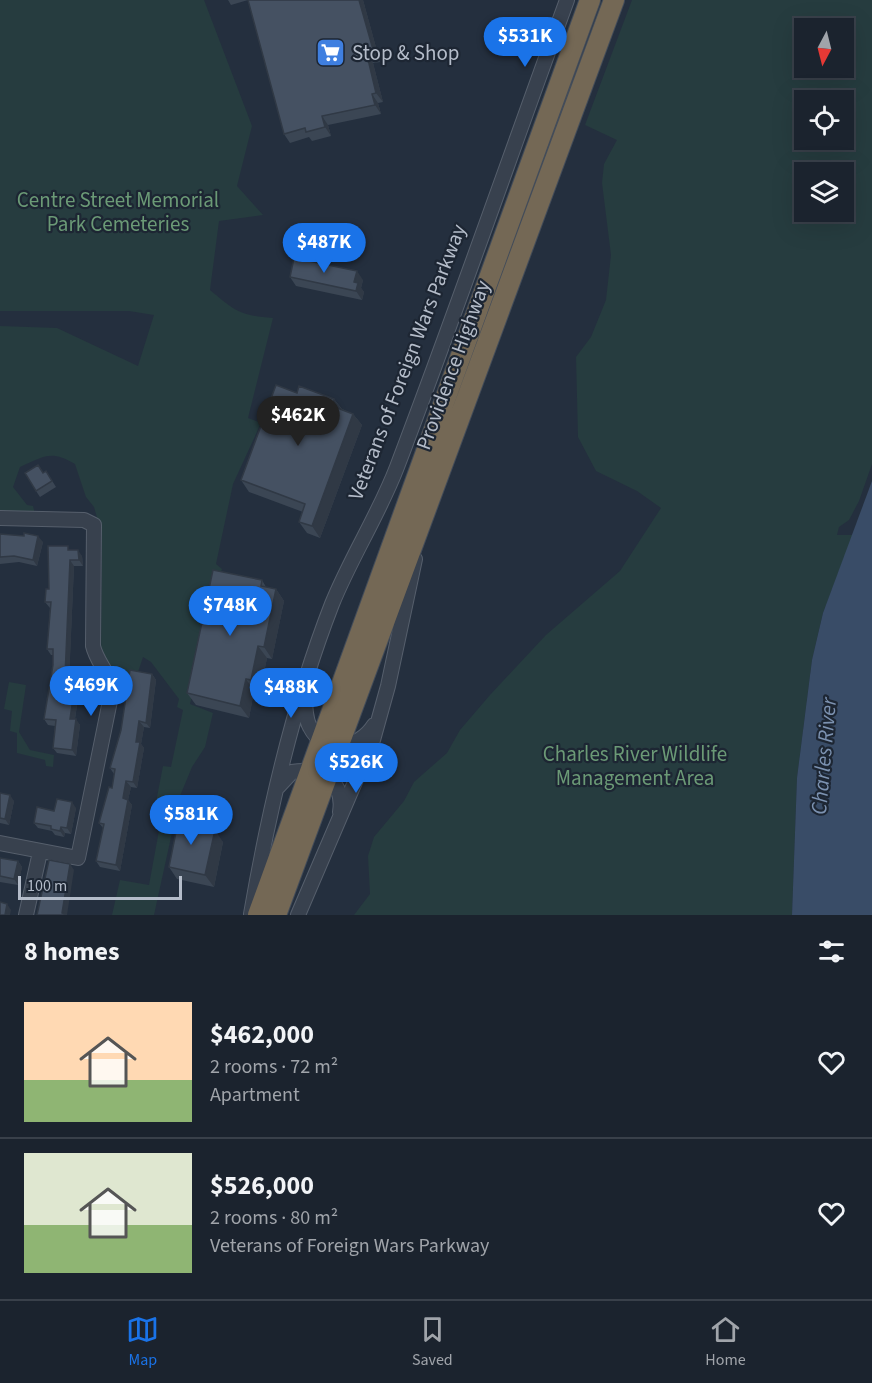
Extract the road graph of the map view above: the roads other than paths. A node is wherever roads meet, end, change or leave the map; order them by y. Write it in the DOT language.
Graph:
graph roads {
  1 [pos="567,0"];
  2 [pos="590,0"];
  3 [pos="614,0"];
  4 [pos="0,518"];
  5 [pos="422,519"];
  6 [pos="306,681"];
  7 [pos="380,716"];
  8 [pos="329,743"];
  9 [pos="318,773"];
  10 [pos="272,801"];
  11 [pos="337,826"];
  12 [pos="0,843"];
  13 [pos="40,852"];
  14 [pos="26,915"];
  15 [pos="251,915"];
  16 [pos="258,915"];
  17 [pos="276,915"];
  18 [pos="298,915"];
  1 -- 6 [label="street, Veterans of Foreign Wars Parkway"];
  2 -- 8 [label="highway, Providence Highway"];
  3 -- 5 [label="highway, Providence Highway"];
  4 -- 13 [label="street"];
  5 -- 7 [label="street"];
  5 -- 8 [label="highway, Providence Highway"];
  6 -- 8 [label="street"];
  6 -- 10 [label="street, Veterans of Foreign Wars Parkway"];
  7 -- 8 [label="street"];
  7 -- 11 [label="street"];
  8 -- 9 [label="highway"];
  9 -- 10 [label="street"];
  9 -- 11 [label="street"];
  9 -- 16 [label="highway"];
  9 -- 17 [label="highway"];
  10 -- 15 [label="street, Veterans of Foreign Wars Parkway"];
  11 -- 18 [label="street"];
  12 -- 13 [label="street"];
  13 -- 14 [label="street"];
}
